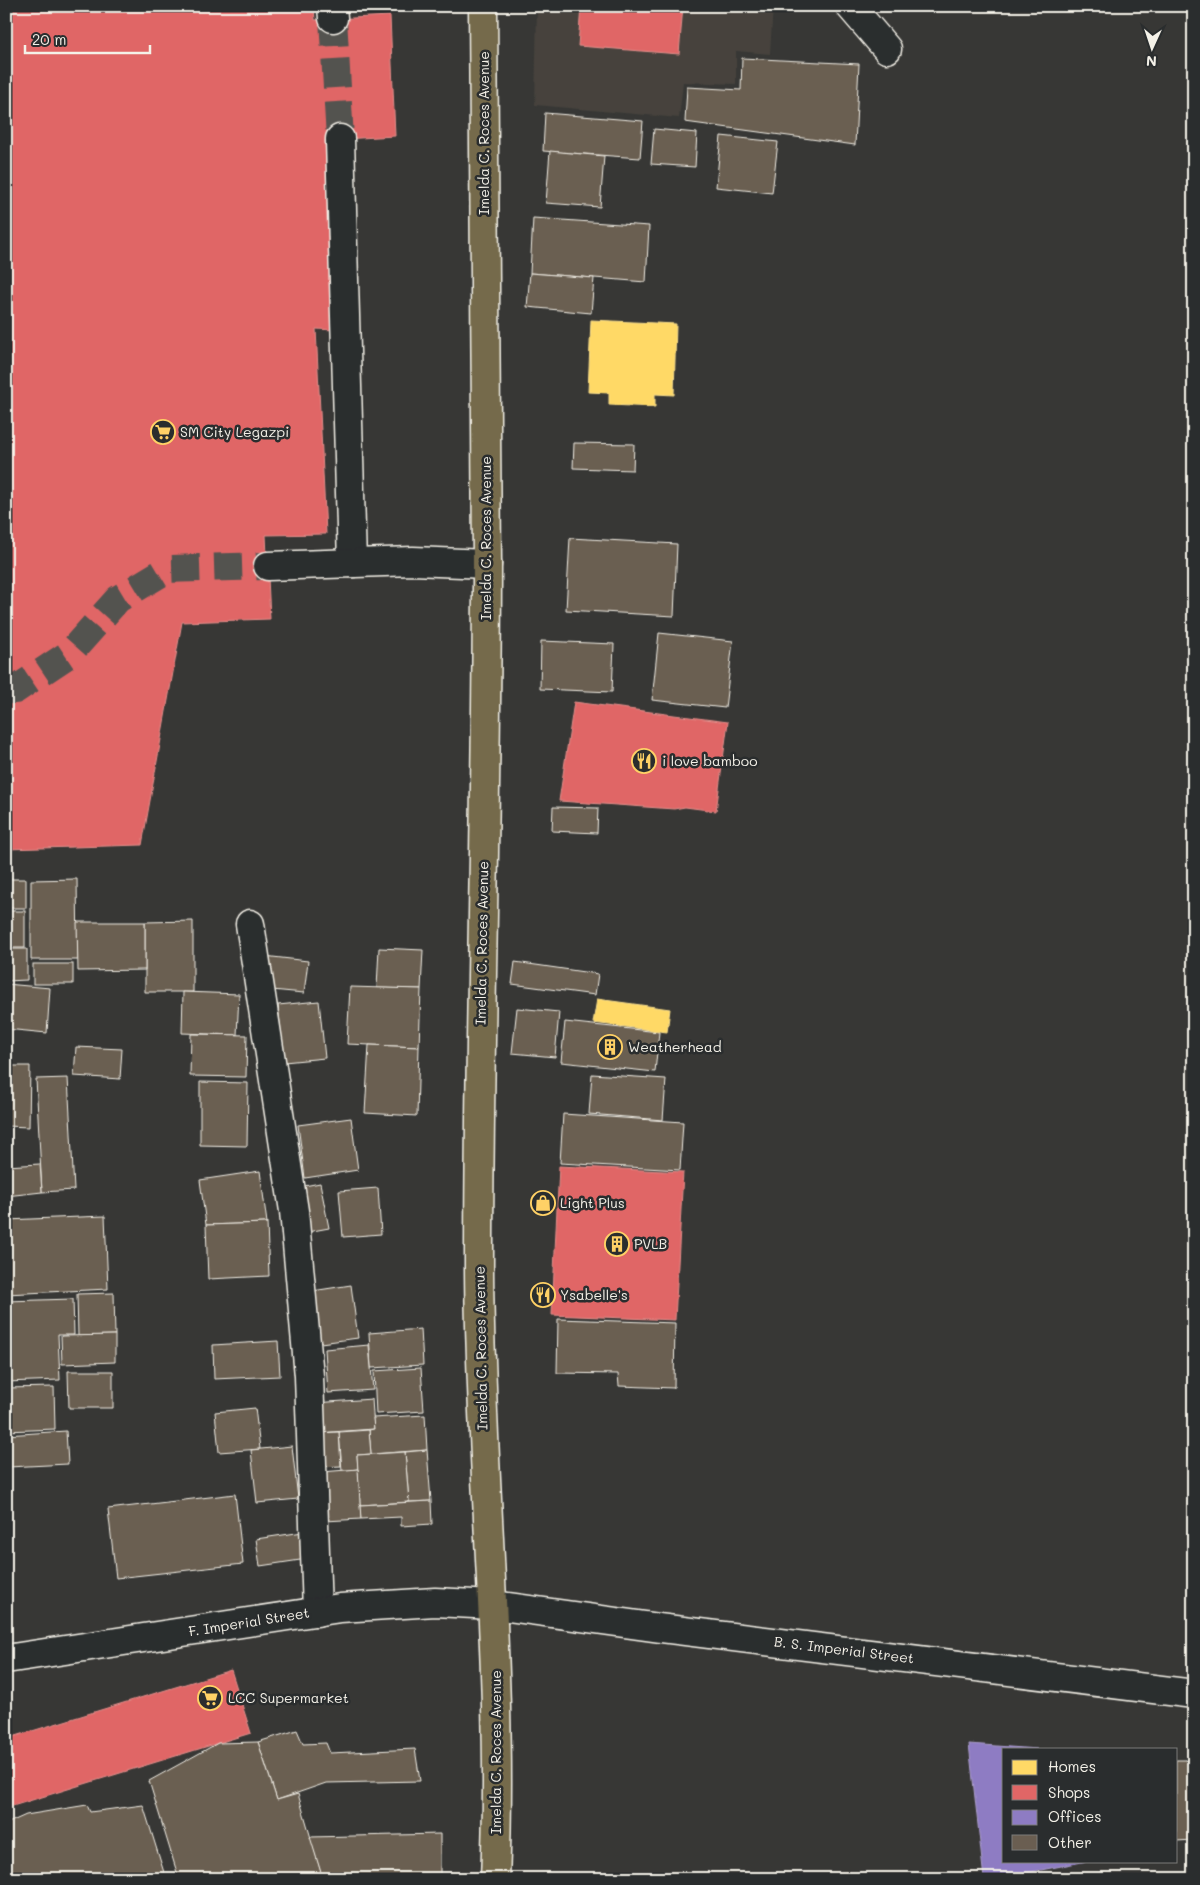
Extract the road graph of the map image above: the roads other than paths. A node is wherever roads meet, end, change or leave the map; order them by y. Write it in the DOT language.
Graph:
graph roads {
  1 [pos="483,6"];
  2 [pos="850,6"];
  3 [pos="887,48"];
  4 [pos="340,139"];
  5 [pos="352,563"];
  6 [pos="487,564"];
  7 [pos="268,566"];
  8 [pos="250,924"];
  9 [pos="494,1605"];
  10 [pos="317,1612"];
  11 [pos="6,1659"];
  12 [pos="1194,1694"];
  13 [pos="495,1879"];
  1 -- 6 [label="main road, Imelda C. Roces Avenue"];
  2 -- 3 [label="street"];
  4 -- 5 [label="street"];
  5 -- 6 [label="street"];
  5 -- 7 [label="street"];
  6 -- 9 [label="main road, Imelda C. Roces Avenue"];
  8 -- 10 [label="street"];
  9 -- 10 [label="street, F. Imperial Street"];
  9 -- 12 [label="street, B. S. Imperial Street"];
  9 -- 13 [label="main road, Imelda C. Roces Avenue"];
  10 -- 11 [label="street, F. Imperial Street"];
}
